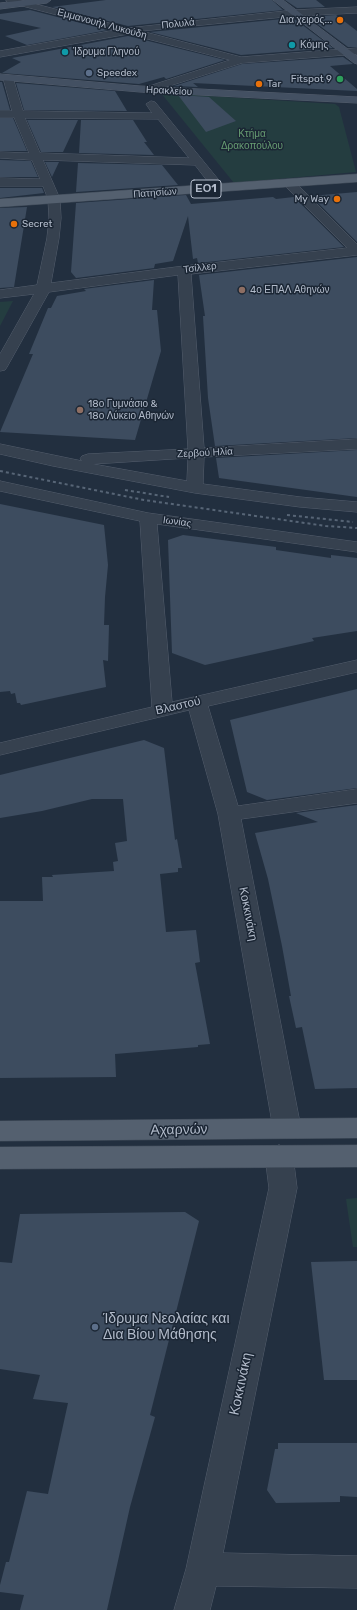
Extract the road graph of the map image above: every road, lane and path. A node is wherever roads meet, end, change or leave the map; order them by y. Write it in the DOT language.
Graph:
graph roads {
  1 [pos="10,0"];
  2 [pos="47,0"];
  3 [pos="277,0"];
  4 [pos="22,3"];
  5 [pos="0,6"];
  6 [pos="357,10"];
  7 [pos="294,13"];
  8 [pos="128,31"];
  9 [pos="357,51"];
  10 [pos="346,52"];
  11 [pos="0,54"];
  12 [pos="241,60"];
  13 [pos="357,60"];
  14 [pos="4,78"];
  15 [pos="144,90"];
  16 [pos="357,99"];
  17 [pos="0,114"];
  18 [pos="18,114"];
  19 [pos="160,116"];
  20 [pos="0,155"];
  21 [pos="35,156"];
  22 [pos="197,162"];
  23 [pos="357,178"];
  24 [pos="0,182"];
  25 [pos="46,183"];
  26 [pos="216,184"];
  27 [pos="290,184"];
  28 [pos="54,199"];
  29 [pos="0,203"];
  30 [pos="357,251"];
  31 [pos="184,270"];
  32 [pos="43,290"];
  33 [pos="0,294"];
  34 [pos="0,367"];
  35 [pos="357,444"];
  36 [pos="0,449"];
  37 [pos="196,453"];
  38 [pos="53,461"];
  39 [pos="0,486"];
  40 [pos="195,488"];
  41 [pos="357,507"];
  42 [pos="148,518"];
  43 [pos="357,547"];
  44 [pos="357,666"];
  45 [pos="197,702"];
  46 [pos="162,710"];
  47 [pos="0,749"];
  48 [pos="357,796"];
  49 [pos="229,814"];
  50 [pos="357,1128"];
  51 [pos="0,1131"];
  52 [pos="284,1142"];
  53 [pos="357,1156"];
  54 [pos="0,1158"];
  55 [pos="203,1569"];
  56 [pos="357,1572"];
  57 [pos="192,1610"];
  1 -- 4 [label="street, Εμμανουήλ Λυκούδη"];
  2 -- 4 [label="main road"];
  3 -- 7 [label="main road"];
  4 -- 5 [label="main road"];
  4 -- 8 [label="street, Εμμανουήλ Λυκούδη"];
  6 -- 7 [label="street, Πολυλά"];
  7 -- 8 [label="street, Πολυλά"];
  7 -- 10 [label="main road"];
  8 -- 11 [label="street, Πολυλά"];
  8 -- 12 [label="street, Εμμανουήλ Λυκούδη"];
  9 -- 10 [label="street"];
  10 -- 12 [label="street"];
  10 -- 13 [label="main road"];
  12 -- 15 [label="street"];
  14 -- 15 [label="main road, Ηρακλείου"];
  14 -- 18 [label="street"];
  15 -- 16 [label="main road, Ηρακλείου"];
  15 -- 19 [label="street"];
  17 -- 18 [label="street"];
  18 -- 19 [label="street"];
  18 -- 21 [label="street"];
  19 -- 22 [label="street"];
  20 -- 21 [label="street"];
  21 -- 22 [label="street"];
  21 -- 25 [label="street"];
  22 -- 26 [label="street"];
  23 -- 27 [label="main road, Πατησίων / ΕΟ1"];
  24 -- 25 [label="street"];
  25 -- 28 [label="street"];
  27 -- 28 [label="main road, Πατησίων / ΕΟ1"];
  27 -- 30 [label="street"];
  28 -- 29 [label="main road, Πατησίων / ΕΟ1"];
  28 -- 32 [label="street"];
  30 -- 31 [label="street, Τσίλλερ"];
  31 -- 32 [label="street, Τσίλλερ"];
  31 -- 37 [label="street"];
  32 -- 33 [label="street, Τσίλλερ"];
  32 -- 34 [label="street"];
  35 -- 37 [label="street, Ζερβού Ηλία"];
  36 -- 38 [label="street"];
  37 -- 38 [label="street, Ζερβού Ηλία"];
  37 -- 40 [label="street"];
  38 -- 40 [label="street"];
  39 -- 42 [label="street, Ιωνίας"];
  40 -- 41 [label="street"];
  42 -- 43 [label="street, Ιωνίας"];
  42 -- 46 [label="street"];
  44 -- 45 [label="street, Βλαστού"];
  45 -- 46 [label="street, Βλαστού"];
  45 -- 49 [label="street, Κοκκινάκη"];
  46 -- 47 [label="street, Βλαστού"];
  48 -- 49 [label="street"];
  49 -- 52 [label="street, Κοκκινάκη"];
  50 -- 52 [label="main road, Αχαρνών"];
  51 -- 52 [label="main road, Αχαρνών"];
  52 -- 53 [label="main road, Αχαρνών"];
  52 -- 54 [label="main road, Αχαρνών"];
  52 -- 55 [label="street, Κοκκινάκη"];
  55 -- 56 [label="street"];
  55 -- 57 [label="street, Κοκκινάκη"];
}
